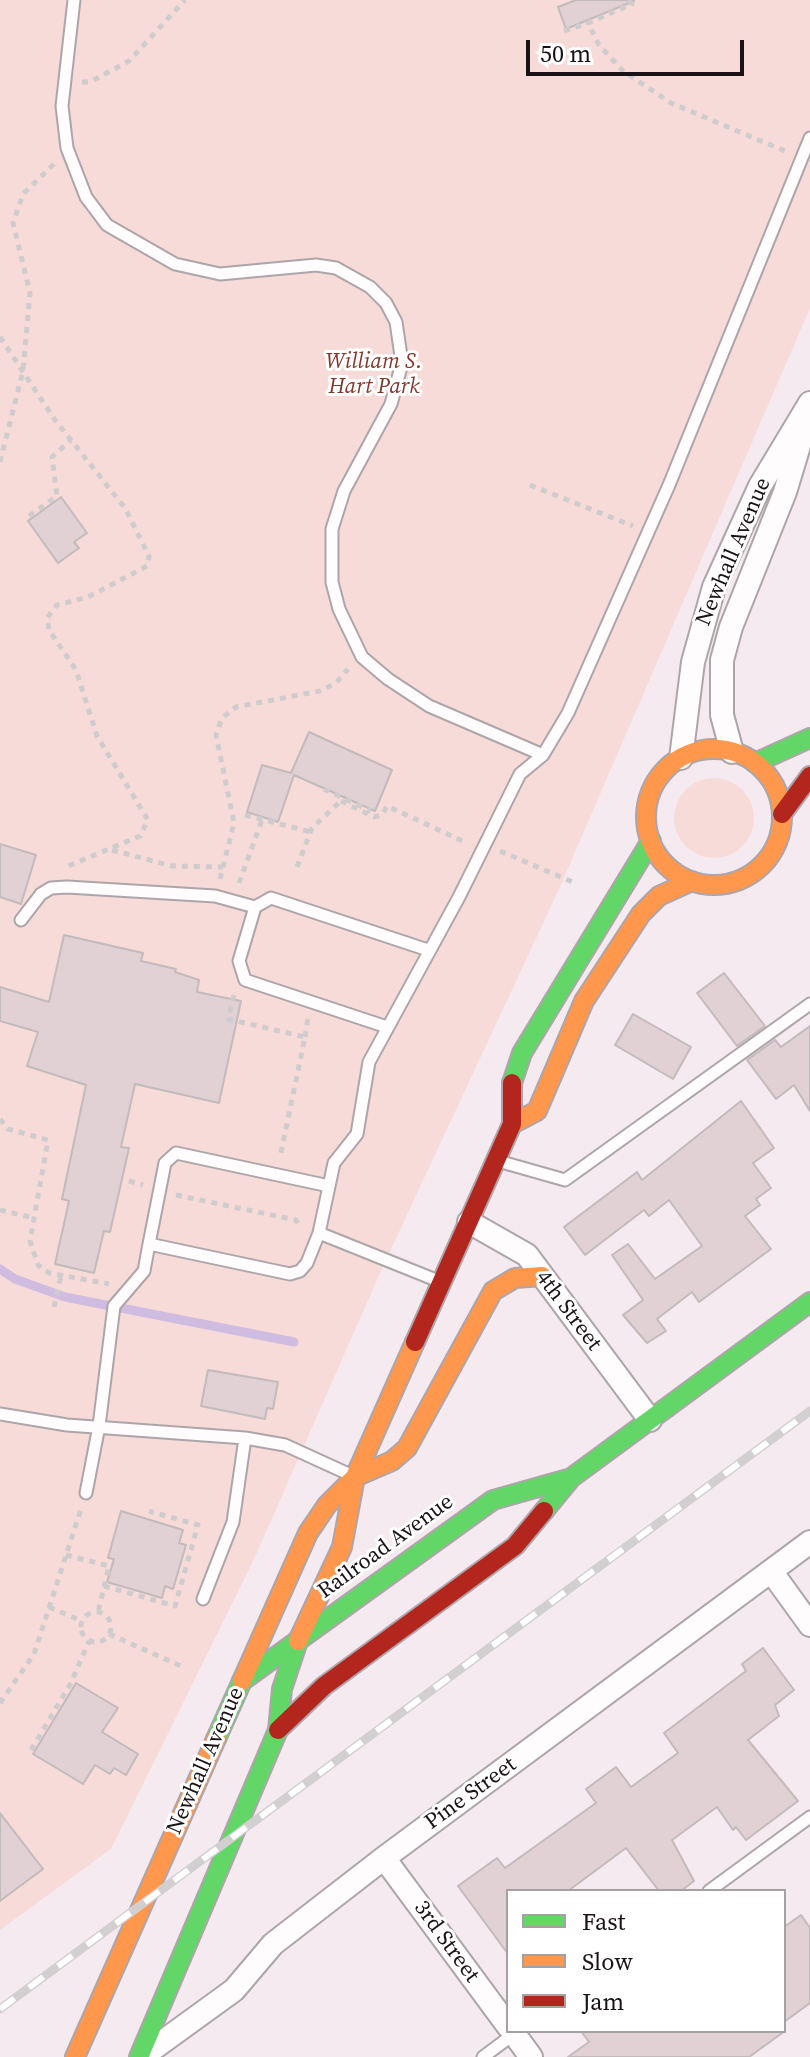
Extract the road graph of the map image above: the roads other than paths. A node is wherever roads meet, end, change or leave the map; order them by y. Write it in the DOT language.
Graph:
graph roads {
  1 [pos="74,0"];
  2 [pos="810,138"];
  3 [pos="810,406"];
  4 [pos="810,738"];
  5 [pos="732,752"];
  6 [pos="543,755"];
  7 [pos="681,758"];
  8 [pos="755,763"];
  9 [pos="810,776"];
  10 [pos="782,814"];
  11 [pos="651,841"];
  12 [pos="692,881"];
  13 [pos="255,907"];
  14 [pos="21,920"];
  15 [pos="428,950"];
  16 [pos="810,1004"];
  17 [pos="387,1027"];
  18 [pos="512,1124"];
  19 [pos="497,1160"];
  20 [pos="329,1186"];
  21 [pos="469,1222"];
  22 [pos="319,1233"];
  23 [pos="149,1244"];
  24 [pos="542,1276"];
  25 [pos="442,1282"];
  26 [pos="810,1302"];
  27 [pos="0,1414"];
  28 [pos="650,1420"];
  29 [pos="99,1426"];
  30 [pos="245,1438"];
  31 [pos="355,1477"];
  32 [pos="571,1478"];
  33 [pos="86,1493"];
  34 [pos="810,1542"];
  35 [pos="771,1571"];
  36 [pos="203,1599"];
  37 [pos="810,1625"];
  38 [pos="298,1641"];
  39 [pos="242,1681"];
  40 [pos="278,1730"];
  41 [pos="810,1817"];
  42 [pos="384,1858"];
  43 [pos="712,1889"];
  44 [pos="506,2022"];
  45 [pos="511,2033"];
  46 [pos="514,2033"];
  47 [pos="75,2057"];
  48 [pos="140,2057"];
  49 [pos="483,2057"];
  50 [pos="531,2057"];
  1 -- 6 [label="lane"];
  2 -- 6 [label="lane"];
  3 -- 5 [label="street, Newhall Avenue"];
  3 -- 7 [label="street, Newhall Avenue"];
  4 -- 8 [label="street"];
  5 -- 7 [label="street"];
  5 -- 8 [label="street"];
  6 -- 15 [label="lane"];
  7 -- 11 [label="street"];
  8 -- 10 [label="street"];
  9 -- 10 [label="street"];
  10 -- 12 [label="street"];
  11 -- 12 [label="street"];
  11 -- 18 [label="street, Newhall Avenue"];
  12 -- 18 [label="street, Newhall Avenue"];
  13 -- 14 [label="lane"];
  13 -- 15 [label="lane"];
  13 -- 17 [label="lane"];
  15 -- 17 [label="lane"];
  16 -- 19 [label="lane"];
  17 -- 20 [label="lane"];
  18 -- 19 [label="street, Newhall Avenue"];
  19 -- 21 [label="street, Newhall Avenue"];
  20 -- 22 [label="lane"];
  20 -- 23 [label="lane"];
  21 -- 24 [label="street, 4th Street"];
  21 -- 25 [label="street, Newhall Avenue"];
  22 -- 23 [label="lane"];
  22 -- 25 [label="lane"];
  23 -- 29 [label="lane"];
  24 -- 28 [label="street, 4th Street"];
  24 -- 31 [label="street"];
  25 -- 31 [label="street, Newhall Avenue"];
  26 -- 28 [label="street, Railroad Avenue"];
  27 -- 29 [label="lane"];
  28 -- 32 [label="street, Railroad Avenue"];
  29 -- 30 [label="lane"];
  29 -- 33 [label="lane"];
  30 -- 31 [label="lane"];
  30 -- 36 [label="lane"];
  31 -- 38 [label="street, Newhall Avenue"];
  31 -- 39 [label="street, Newhall Avenue"];
  32 -- 38 [label="street, Railroad Avenue"];
  32 -- 40 [label="street, Railroad Avenue"];
  34 -- 35 [label="street, Pine Street"];
  35 -- 37 [label="street"];
  35 -- 42 [label="street, Pine Street"];
  38 -- 39 [label="street, Railroad Avenue"];
  38 -- 40 [label="street, Newhall Avenue"];
  39 -- 47 [label="street, Newhall Avenue"];
  40 -- 48 [label="street, Newhall Avenue"];
  41 -- 43 [label="lane"];
  42 -- 44 [label="street, 3rd Street"];
  42 -- 48 [label="street, Pine Street"];
  45 -- 49 [label="lane"];
  46 -- 50 [label="street, 3rd Street"];
}
